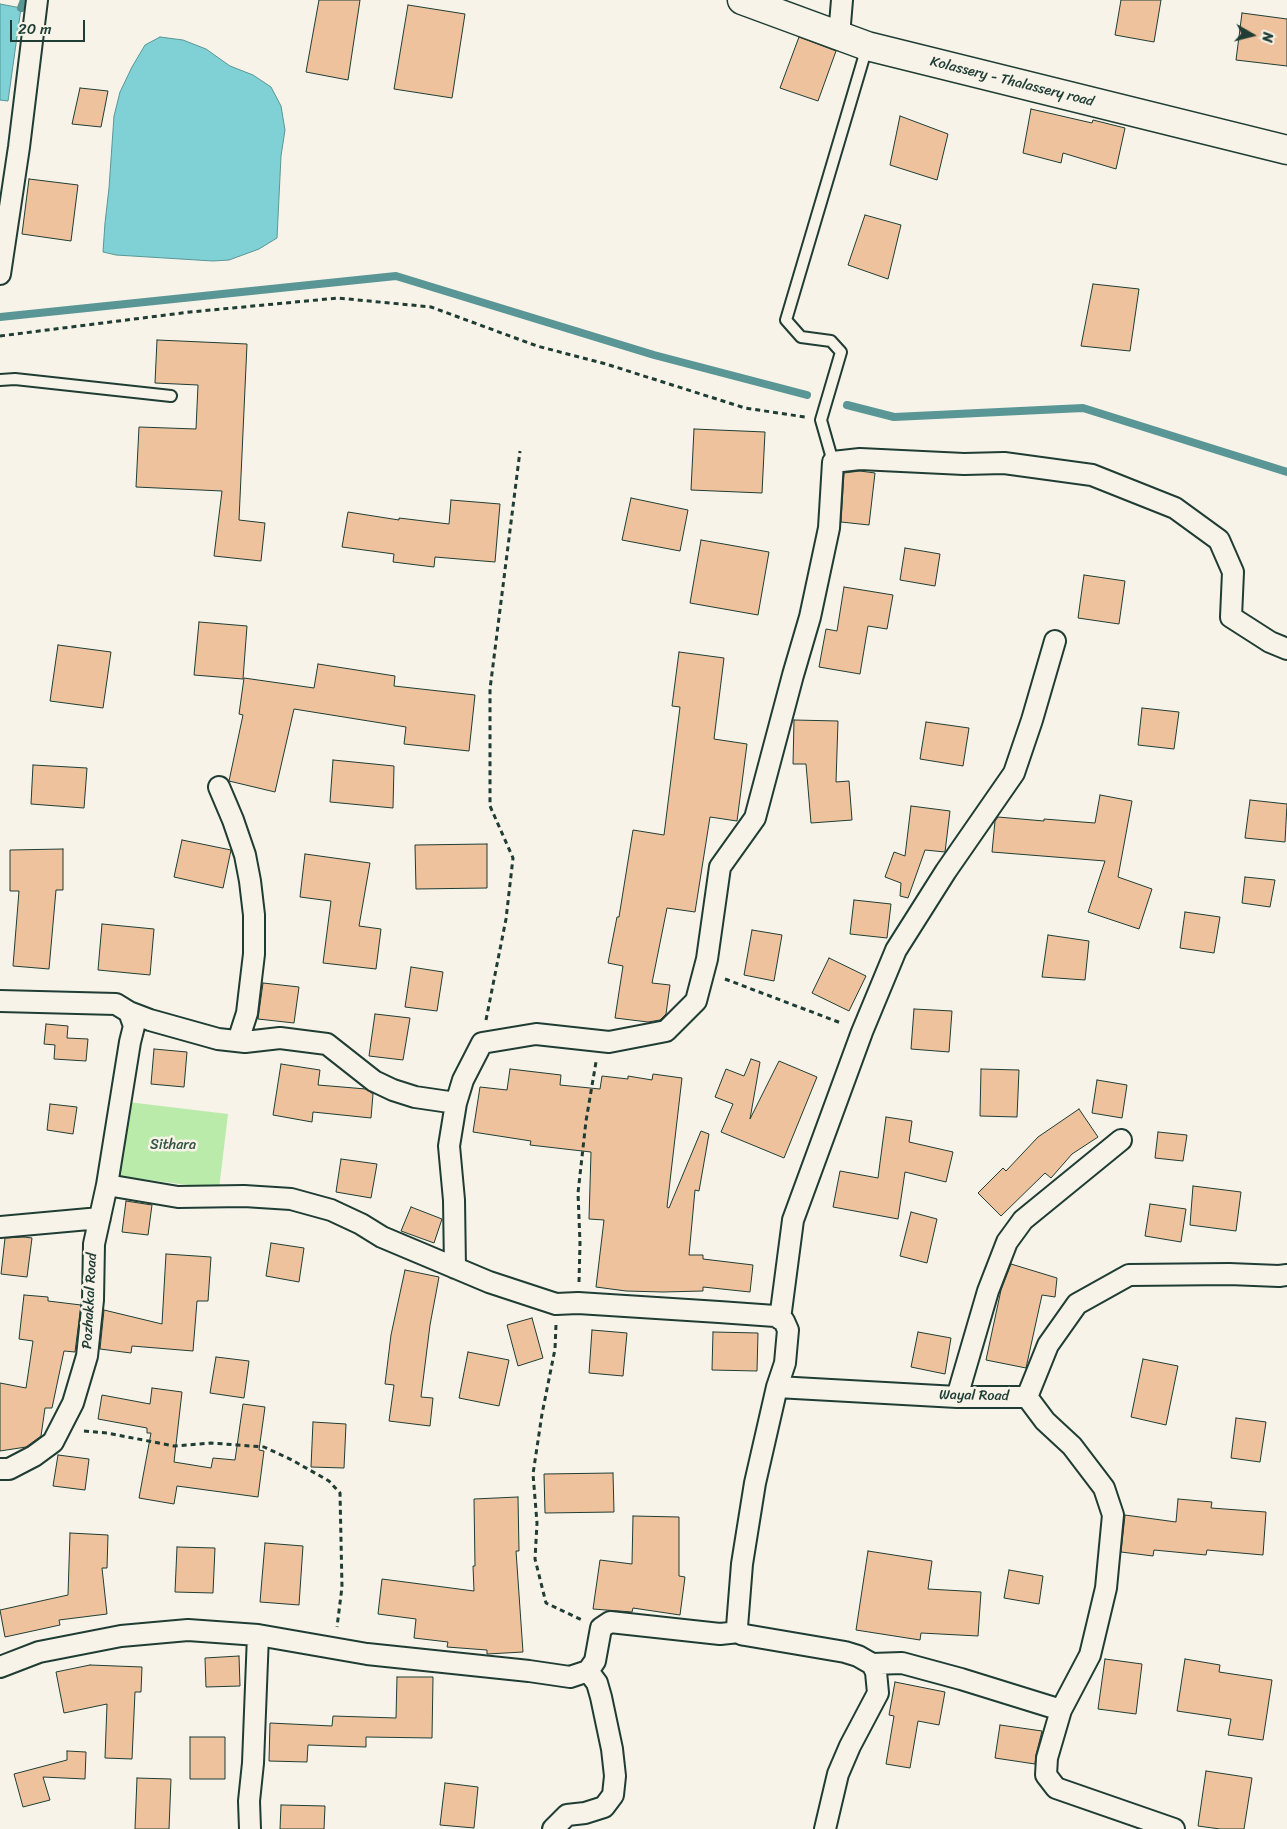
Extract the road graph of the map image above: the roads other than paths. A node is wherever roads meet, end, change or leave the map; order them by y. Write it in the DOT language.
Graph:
graph roads {
  1 [pos="37,0"];
  2 [pos="742,0"];
  3 [pos="842,0"];
  4 [pos="839,36"];
  5 [pos="867,46"];
  6 [pos="1287,150"];
  7 [pos="0,274"];
  8 [pos="0,380"];
  9 [pos="171,396"];
  10 [pos="833,462"];
  11 [pos="1055,640"];
  12 [pos="1287,649"];
  13 [pos="219,786"];
  14 [pos="0,1001"];
  15 [pos="129,1012"];
  16 [pos="238,1042"];
  17 [pos="456,1103"];
  18 [pos="1122,1140"];
  19 [pos="108,1185"];
  20 [pos="100,1218"];
  21 [pos="0,1227"];
  22 [pos="455,1268"];
  23 [pos="1287,1275"];
  24 [pos="780,1319"];
  25 [pos="777,1387"];
  26 [pos="957,1397"];
  27 [pos="1028,1397"];
  28 [pos="0,1469"];
  29 [pos="739,1632"];
  30 [pos="258,1635"];
  31 [pos="872,1664"];
  32 [pos="0,1667"];
  33 [pos="588,1671"];
  34 [pos="1061,1710"];
  35 [pos="250,1829"];
  36 [pos="553,1829"];
  37 [pos="825,1829"];
  38 [pos="1174,1829"];
  1 -- 7 [label="street"];
  2 -- 4 [label="main road, Kolassery - Thalassery road"];
  3 -- 4 [label="street"];
  4 -- 5 [label="main road, Kolassery - Thalassery road"];
  5 -- 6 [label="main road, Kolassery - Thalassery road"];
  5 -- 10 [label="lane"];
  8 -- 9 [label="lane"];
  10 -- 12 [label="street"];
  10 -- 17 [label="street"];
  11 -- 24 [label="street"];
  13 -- 16 [label="street"];
  14 -- 15 [label="street"];
  15 -- 16 [label="street"];
  15 -- 19 [label="street, Pozhakkal Road"];
  16 -- 17 [label="street"];
  17 -- 22 [label="street"];
  18 -- 26 [label="street"];
  19 -- 20 [label="street, Pozhakkal Road"];
  19 -- 22 [label="street"];
  20 -- 21 [label="street"];
  20 -- 28 [label="street, Pozhakkal Road"];
  22 -- 24 [label="street"];
  23 -- 27 [label="street, Wayal Road"];
  24 -- 25 [label="street"];
  25 -- 26 [label="street, Wayal Road"];
  25 -- 29 [label="street"];
  26 -- 27 [label="street, Wayal Road"];
  27 -- 34 [label="street"];
  29 -- 31 [label="street"];
  29 -- 33 [label="street"];
  30 -- 32 [label="street"];
  30 -- 33 [label="street"];
  30 -- 35 [label="street"];
  31 -- 34 [label="street"];
  31 -- 37 [label="street"];
  33 -- 36 [label="street"];
  34 -- 38 [label="street"];
}
